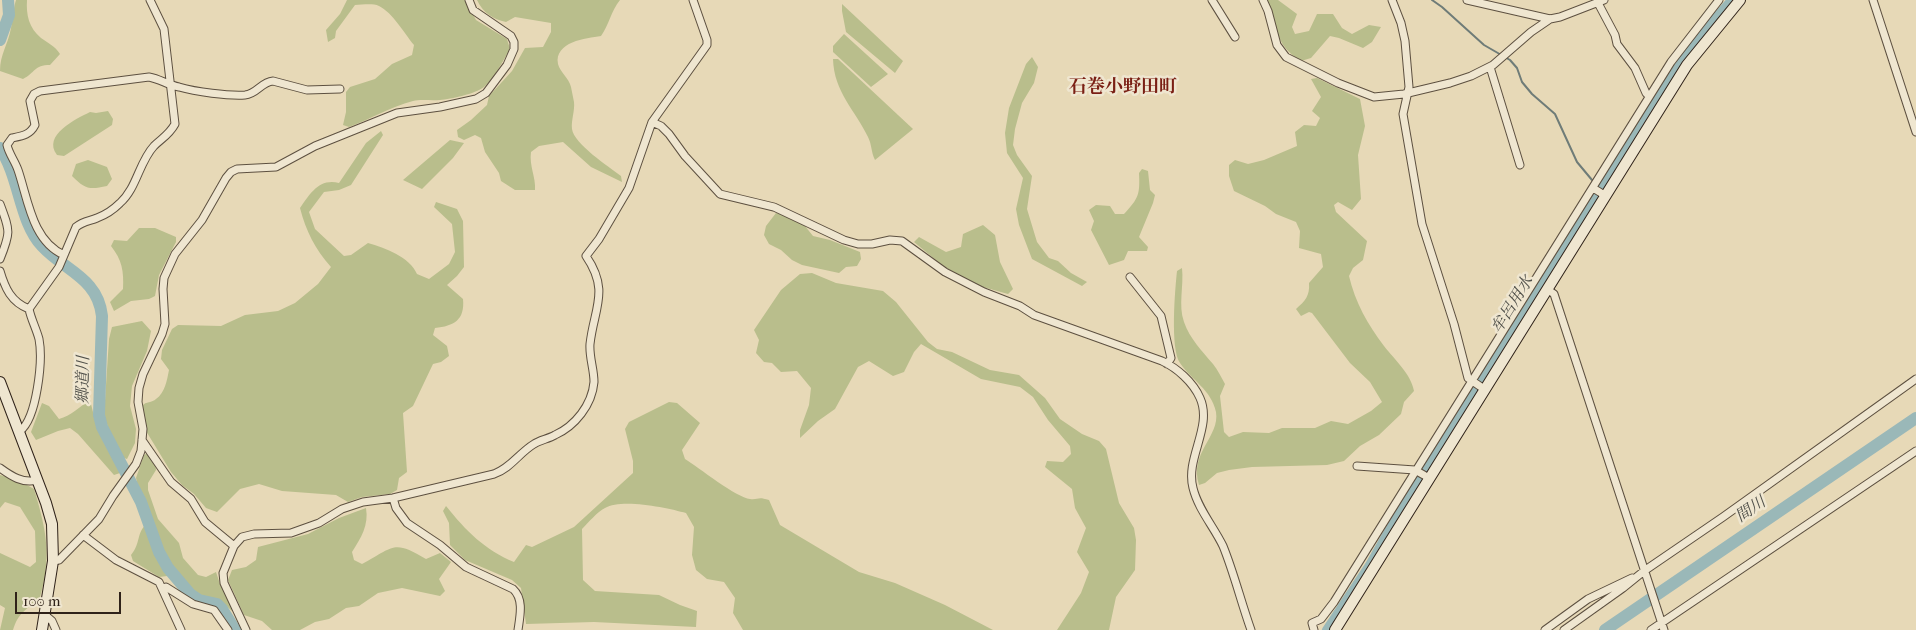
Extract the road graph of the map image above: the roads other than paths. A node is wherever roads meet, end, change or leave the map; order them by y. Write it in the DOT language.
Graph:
graph roads {
  1 [pos="150,0"];
  2 [pos="469,0"];
  3 [pos="693,0"];
  4 [pos="1212,0"];
  5 [pos="1264,0"];
  6 [pos="1392,0"];
  7 [pos="1467,0"];
  8 [pos="1719,0"];
  9 [pos="1740,0"];
  10 [pos="1873,0"];
  11 [pos="1601,1"];
  12 [pos="1550,19"];
  13 [pos="1235,37"];
  14 [pos="1490,67"];
  15 [pos="169,84"];
  16 [pos="340,88"];
  17 [pos="1408,93"];
  18 [pos="1649,96"];
  19 [pos="652,122"];
  20 [pos="1916,132"];
  21 [pos="3,147"];
  22 [pos="1520,165"];
  23 [pos="1595,186"];
  24 [pos="1604,195"];
  25 [pos="0,204"];
  26 [pos="64,256"];
  27 [pos="0,258"];
  28 [pos="0,271"];
  29 [pos="1130,277"];
  30 [pos="1547,289"];
  31 [pos="30,309"];
  32 [pos="1168,364"];
  33 [pos="1916,379"];
  34 [pos="0,382"];
  35 [pos="1473,382"];
  36 [pos="1483,389"];
  37 [pos="20,432"];
  38 [pos="142,440"];
  39 [pos="1916,451"];
  40 [pos="1357,466"];
  41 [pos="0,468"];
  42 [pos="1416,470"];
  43 [pos="1428,478"];
  44 [pos="37,480"];
  45 [pos="393,498"];
  46 [pos="83,535"];
  47 [pos="234,546"];
  48 [pos="53,561"];
  49 [pos="1645,572"];
  50 [pos="1634,579"];
  51 [pos="163,588"];
  52 [pos="45,615"];
  53 [pos="1662,625"];
  54 [pos="1313,628"];
  55 [pos="42,630"];
  56 [pos="56,630"];
  57 [pos="180,630"];
  58 [pos="228,630"];
  59 [pos="246,630"];
  60 [pos="518,630"];
  61 [pos="1251,630"];
  62 [pos="1335,630"];
  63 [pos="1545,630"];
  64 [pos="1564,630"];
  65 [pos="1651,630"];
  1 -- 15 [label="street"];
  2 -- 38 [label="street"];
  3 -- 19 [label="street"];
  4 -- 13 [label="street"];
  5 -- 17 [label="street"];
  6 -- 17 [label="street"];
  7 -- 12 [label="street"];
  8 -- 18 [label="street"];
  9 -- 24 [label="street"];
  10 -- 20 [label="street"];
  11 -- 12 [label="street"];
  11 -- 18 [label="street"];
  12 -- 14 [label="street"];
  14 -- 17 [label="street"];
  14 -- 22 [label="street"];
  15 -- 16 [label="street"];
  15 -- 21 [label="street"];
  15 -- 26 [label="street"];
  17 -- 35 [label="street"];
  18 -- 23 [label="street"];
  19 -- 32 [label="street"];
  19 -- 45 [label="street"];
  21 -- 26 [label="street"];
  23 -- 24 [label="street"];
  23 -- 35 [label="street"];
  24 -- 30 [label="street"];
  25 -- 27 [label="street"];
  26 -- 31 [label="street"];
  28 -- 31 [label="street"];
  29 -- 32 [label="street"];
  30 -- 36 [label="street"];
  30 -- 49 [label="street"];
  31 -- 37 [label="street"];
  32 -- 61 [label="street"];
  33 -- 49 [label="street"];
  34 -- 37 [label="street"];
  35 -- 36 [label="street"];
  35 -- 42 [label="street"];
  36 -- 43 [label="street"];
  37 -- 44 [label="street"];
  38 -- 46 [label="street"];
  38 -- 47 [label="street"];
  39 -- 53 [label="street"];
  40 -- 42 [label="street"];
  41 -- 44 [label="street"];
  42 -- 43 [label="street"];
  42 -- 54 [label="street"];
  43 -- 62 [label="street"];
  44 -- 48 [label="street"];
  45 -- 47 [label="street"];
  45 -- 60 [label="street"];
  46 -- 48 [label="street"];
  46 -- 51 [label="street"];
  47 -- 59 [label="street"];
  48 -- 52 [label="street"];
  49 -- 50 [label="street"];
  49 -- 53 [label="street"];
  50 -- 63 [label="street"];
  50 -- 64 [label="street"];
  51 -- 57 [label="street"];
  51 -- 58 [label="street"];
  52 -- 55 [label="street"];
  52 -- 56 [label="street"];
  53 -- 65 [label="street"];
}
